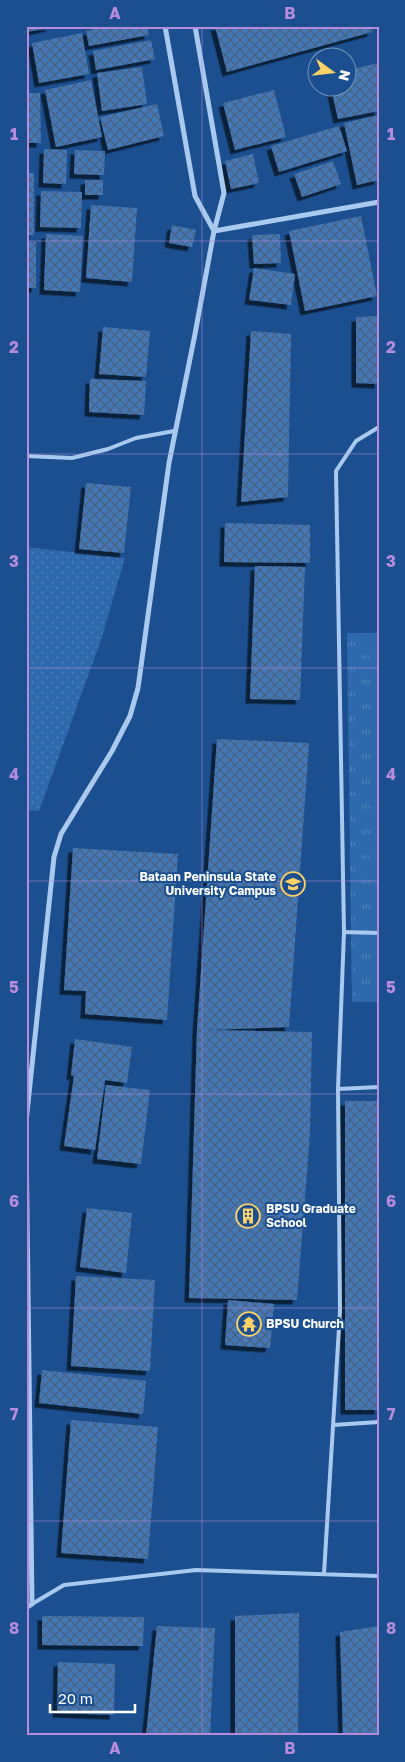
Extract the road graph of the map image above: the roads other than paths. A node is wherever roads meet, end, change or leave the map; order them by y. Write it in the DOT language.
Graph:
graph roads {
  1 [pos="165,26"];
  2 [pos="195,26"];
  3 [pos="379,202"];
  4 [pos="214,231"];
  5 [pos="379,427"];
  6 [pos="174,431"];
  7 [pos="26,456"];
  8 [pos="344,932"];
  9 [pos="379,932"];
  10 [pos="379,1087"];
  11 [pos="338,1089"];
  12 [pos="26,1122"];
  13 [pos="26,1132"];
  14 [pos="379,1422"];
  15 [pos="333,1425"];
  16 [pos="324,1574"];
  17 [pos="379,1576"];
  18 [pos="32,1604"];
  19 [pos="26,1608"];
  1 -- 4 [label="street"];
  2 -- 4 [label="street"];
  3 -- 4 [label="street"];
  4 -- 6 [label="street"];
  5 -- 8 [label="lane"];
  6 -- 7 [label="lane"];
  6 -- 12 [label="street"];
  8 -- 9 [label="lane"];
  8 -- 11 [label="lane"];
  10 -- 11 [label="lane"];
  11 -- 15 [label="lane"];
  13 -- 18 [label="street"];
  14 -- 15 [label="lane"];
  15 -- 16 [label="lane"];
  16 -- 17 [label="lane"];
  16 -- 18 [label="lane"];
  18 -- 19 [label="street"];
}
